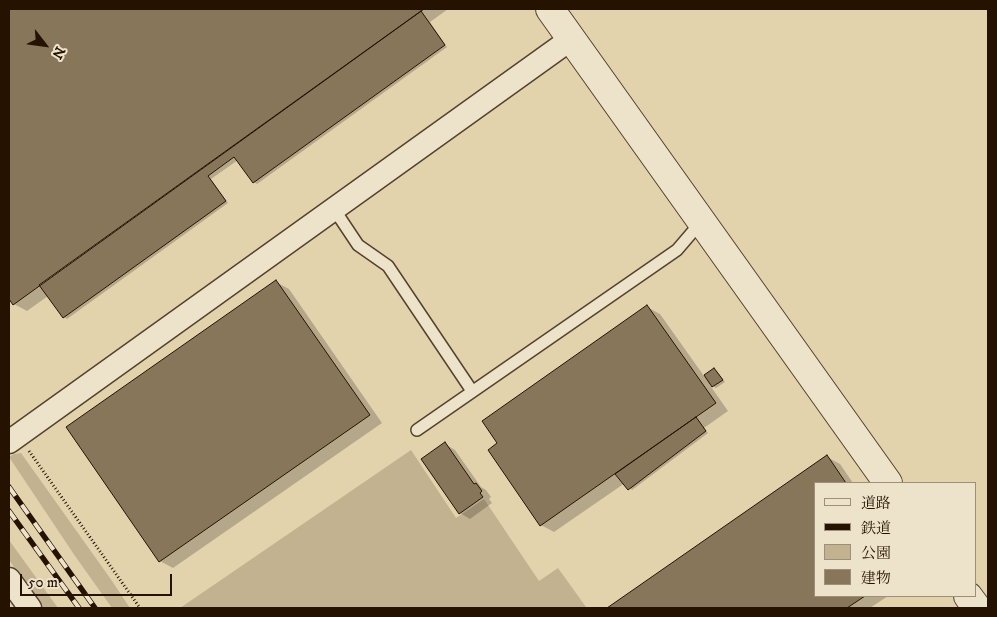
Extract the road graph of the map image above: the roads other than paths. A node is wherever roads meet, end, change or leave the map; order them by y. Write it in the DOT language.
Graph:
graph roads {
  1 [pos="550,9"];
  2 [pos="572,39"];
  3 [pos="334,209"];
  4 [pos="701,222"];
  5 [pos="472,391"];
  6 [pos="417,430"];
  7 [pos="13,439"];
  8 [pos="887,482"];
  9 [pos="11,587"];
  10 [pos="969,597"];
  11 [pos="30,608"];
  12 [pos="977,608"];
  1 -- 2 [label="street"];
  2 -- 3 [label="street"];
  2 -- 4 [label="street"];
  3 -- 5 [label="lane"];
  3 -- 7 [label="street"];
  4 -- 5 [label="lane"];
  4 -- 8 [label="street"];
  5 -- 6 [label="lane"];
  9 -- 11 [label="street"];
  10 -- 12 [label="street"];
}
